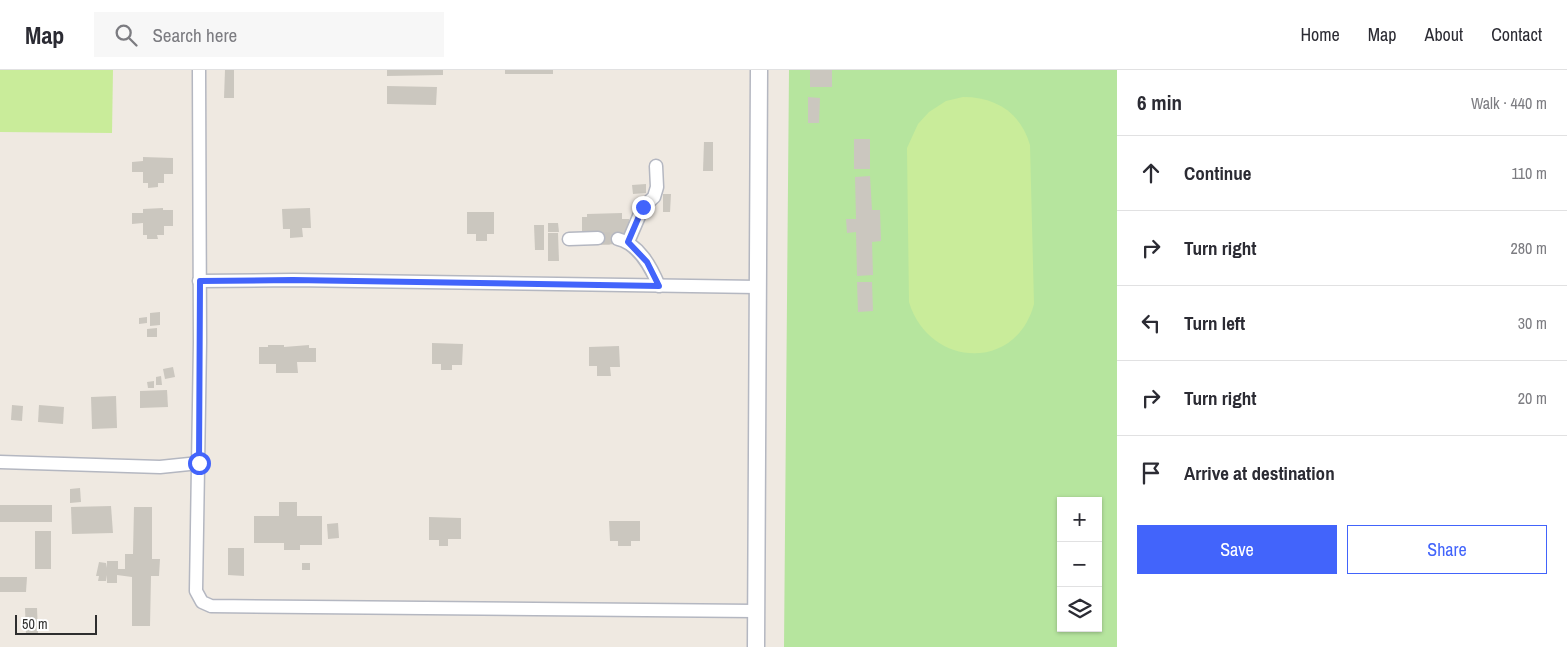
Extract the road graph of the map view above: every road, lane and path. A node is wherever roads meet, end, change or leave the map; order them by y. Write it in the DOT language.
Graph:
graph roads {
  1 [pos="200,70"];
  2 [pos="759,70"];
  3 [pos="656,166"];
  4 [pos="598,238"];
  5 [pos="568,239"];
  6 [pos="200,281"];
  7 [pos="659,286"];
  8 [pos="758,287"];
  9 [pos="0,462"];
  10 [pos="199,463"];
  11 [pos="755,610"];
  12 [pos="756,647"];
  1 -- 6 [label="street"];
  2 -- 8 [label="street"];
  3 -- 7 [label="street"];
  4 -- 5 [label="street"];
  6 -- 7 [label="street"];
  6 -- 10 [label="street"];
  7 -- 8 [label="street"];
  8 -- 11 [label="street"];
  9 -- 10 [label="street"];
  10 -- 11 [label="street"];
  11 -- 12 [label="street"];
}
